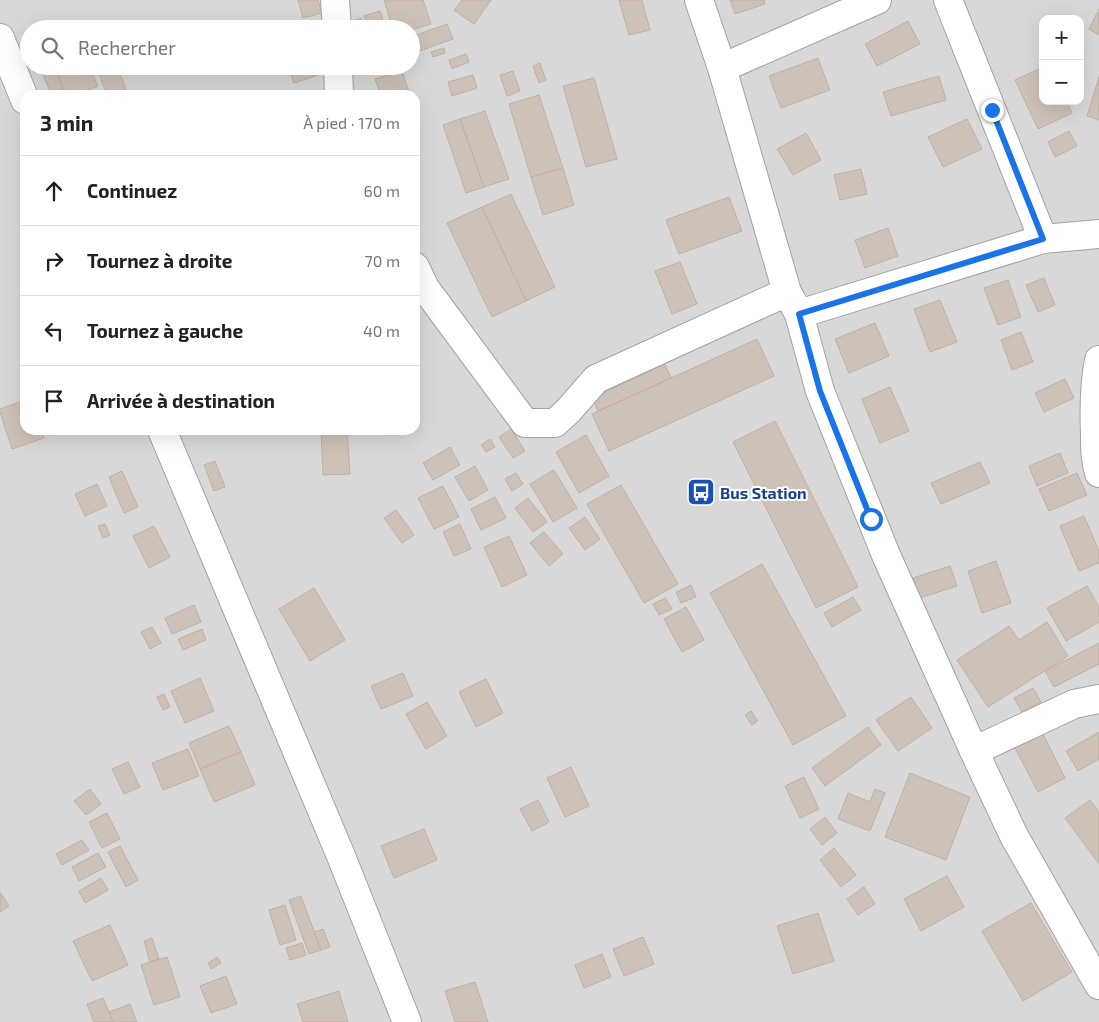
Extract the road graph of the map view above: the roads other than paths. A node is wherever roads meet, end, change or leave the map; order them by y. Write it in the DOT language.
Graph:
graph roads {
  1 [pos="336,0"];
  2 [pos="699,0"];
  3 [pos="877,0"];
  4 [pos="948,0"];
  5 [pos="337,20"];
  6 [pos="0,38"];
  7 [pos="722,68"];
  8 [pos="338,75"];
  9 [pos="21,90"];
  10 [pos="339,90"];
  11 [pos="1099,234"];
  12 [pos="1043,239"];
  13 [pos="420,278"];
  14 [pos="793,303"];
  15 [pos="1099,360"];
  16 [pos="164,435"];
  17 [pos="1099,473"];
  18 [pos="1099,699"];
  19 [pos="974,751"];
  20 [pos="1099,985"];
  21 [pos="407,1022"];
  1 -- 5 [label="street"];
  2 -- 7 [label="street"];
  3 -- 7 [label="street"];
  4 -- 12 [label="street"];
  6 -- 9 [label="street"];
  7 -- 14 [label="street"];
  8 -- 10 [label="street"];
  11 -- 12 [label="street"];
  12 -- 14 [label="street"];
  13 -- 14 [label="street"];
  14 -- 19 [label="street"];
  15 -- 17 [label="street"];
  16 -- 21 [label="street"];
  18 -- 19 [label="street"];
  19 -- 20 [label="street"];
}
